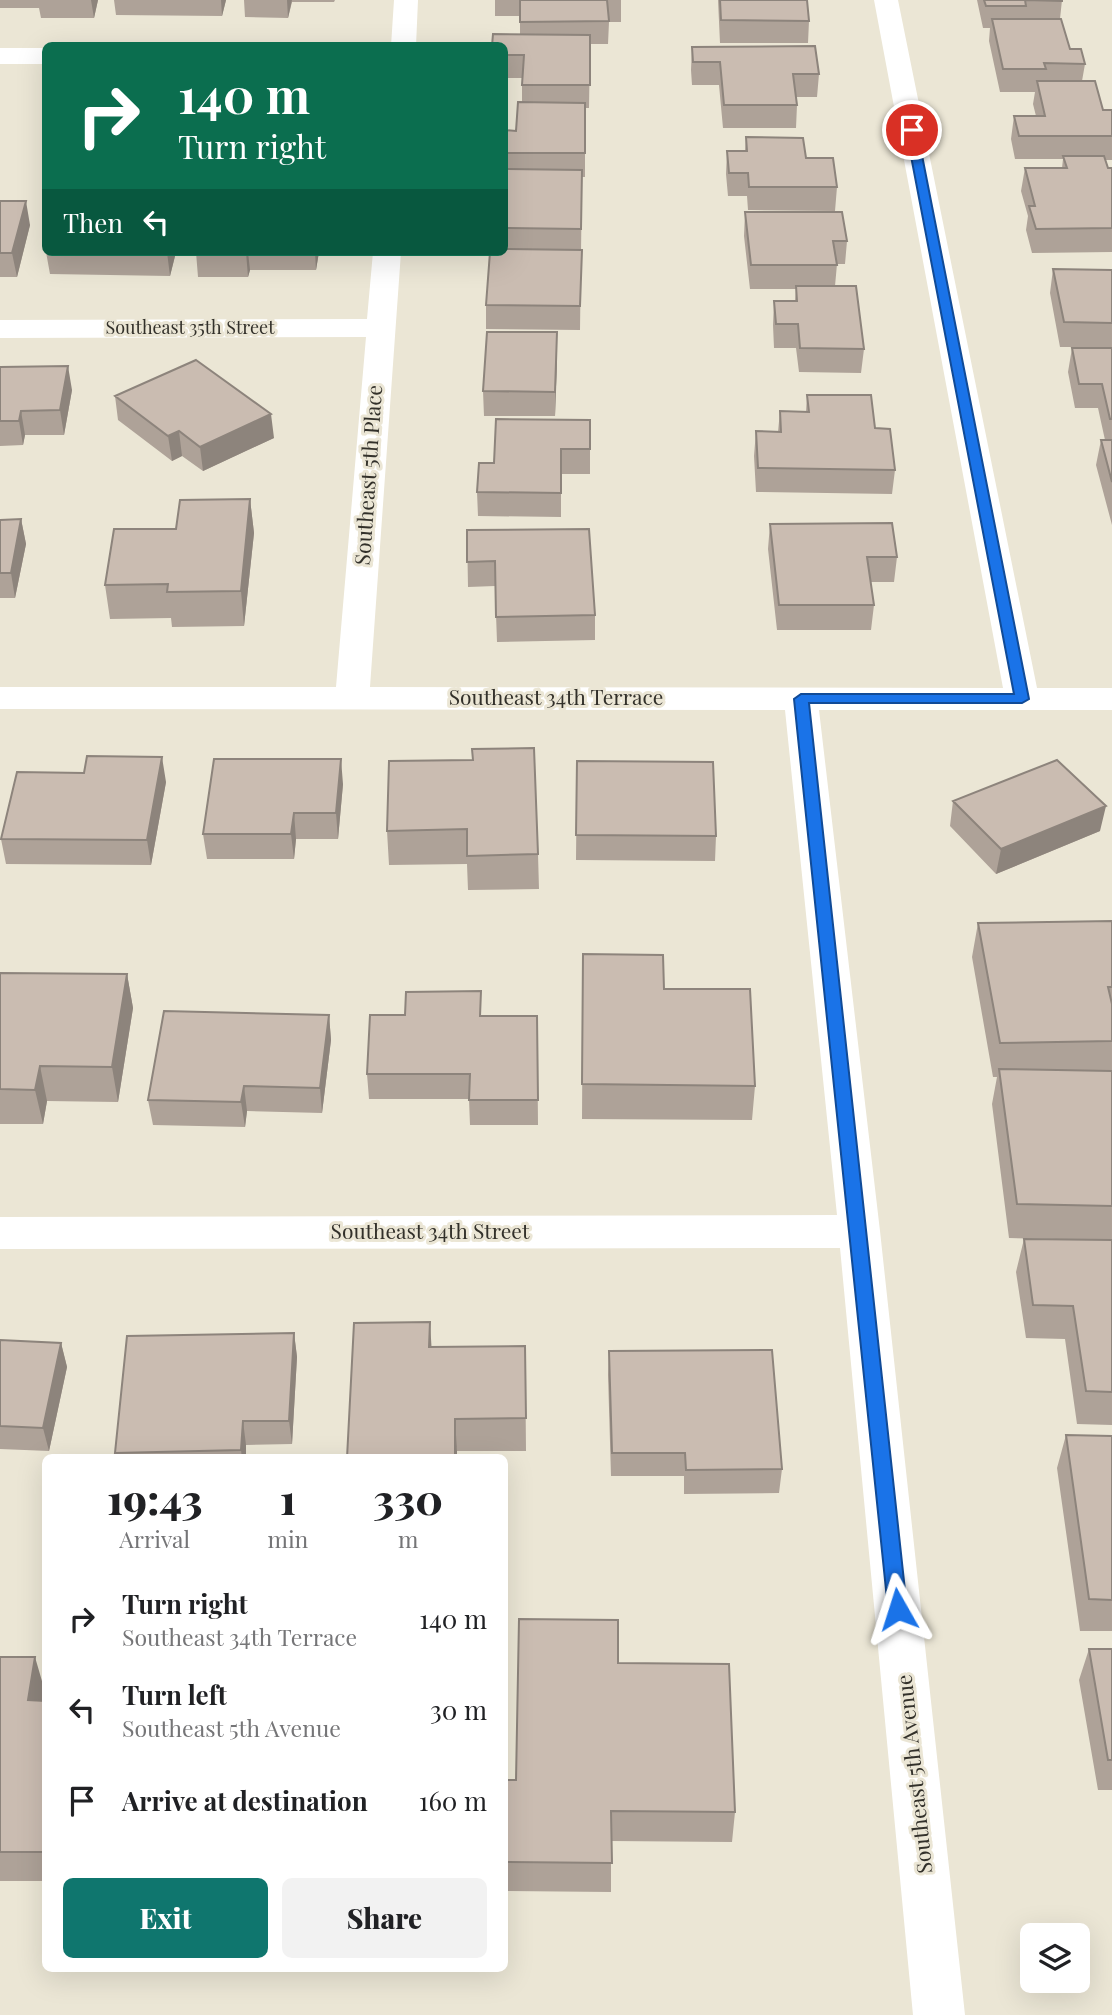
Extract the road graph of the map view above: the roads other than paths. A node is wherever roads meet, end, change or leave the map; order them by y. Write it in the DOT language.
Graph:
graph roads {
  1 [pos="406,0"];
  2 [pos="886,0"];
  3 [pos="402,42"];
  4 [pos="0,56"];
  5 [pos="42,56"];
  6 [pos="387,256"];
  7 [pos="381,328"];
  8 [pos="0,329"];
  9 [pos="0,698"];
  10 [pos="352,698"];
  11 [pos="801,699"];
  12 [pos="1022,699"];
  13 [pos="1112,699"];
  14 [pos="859,1231"];
  15 [pos="0,1233"];
  16 [pos="939,2015"];
  1 -- 3 [label="street"];
  2 -- 12 [label="street"];
  4 -- 5 [label="street"];
  6 -- 7 [label="street, Southeast 5th Place"];
  7 -- 8 [label="street, Southeast 35th Street"];
  7 -- 10 [label="street, Southeast 5th Place"];
  9 -- 10 [label="street, Southeast 34th Terrace"];
  10 -- 11 [label="street, Southeast 34th Terrace"];
  11 -- 12 [label="street, Southeast 34th Terrace"];
  11 -- 14 [label="street, Southeast 5th Avenue"];
  12 -- 13 [label="street, Southeast 34th Terrace"];
  14 -- 15 [label="street, Southeast 34th Street"];
  14 -- 16 [label="street, Southeast 5th Avenue"];
}
